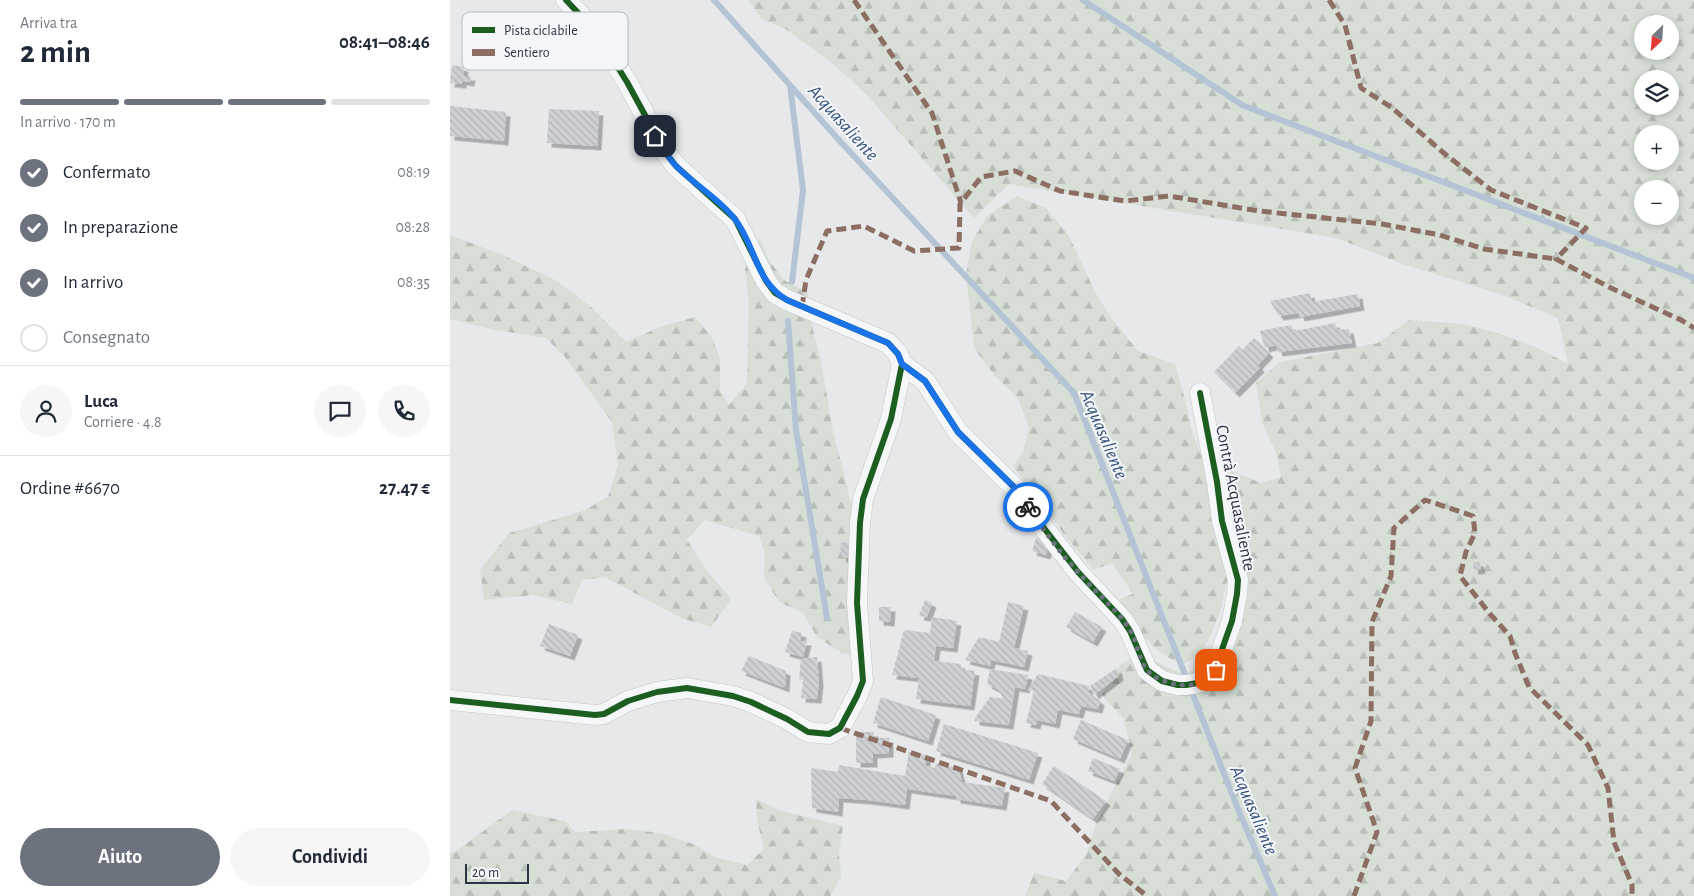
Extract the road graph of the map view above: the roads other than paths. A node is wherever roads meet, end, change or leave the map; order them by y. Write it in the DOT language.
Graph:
graph roads {
  1 [pos="566,0"];
  2 [pos="577,12"];
  3 [pos="618,70"];
  4 [pos="902,364"];
  5 [pos="1200,392"];
  6 [pos="450,700"];
  1 -- 2 [label="street"];
  3 -- 4 [label="street"];
  4 -- 5 [label="street, Contrà Acquasaliente"];
  4 -- 6 [label="street"];
}
